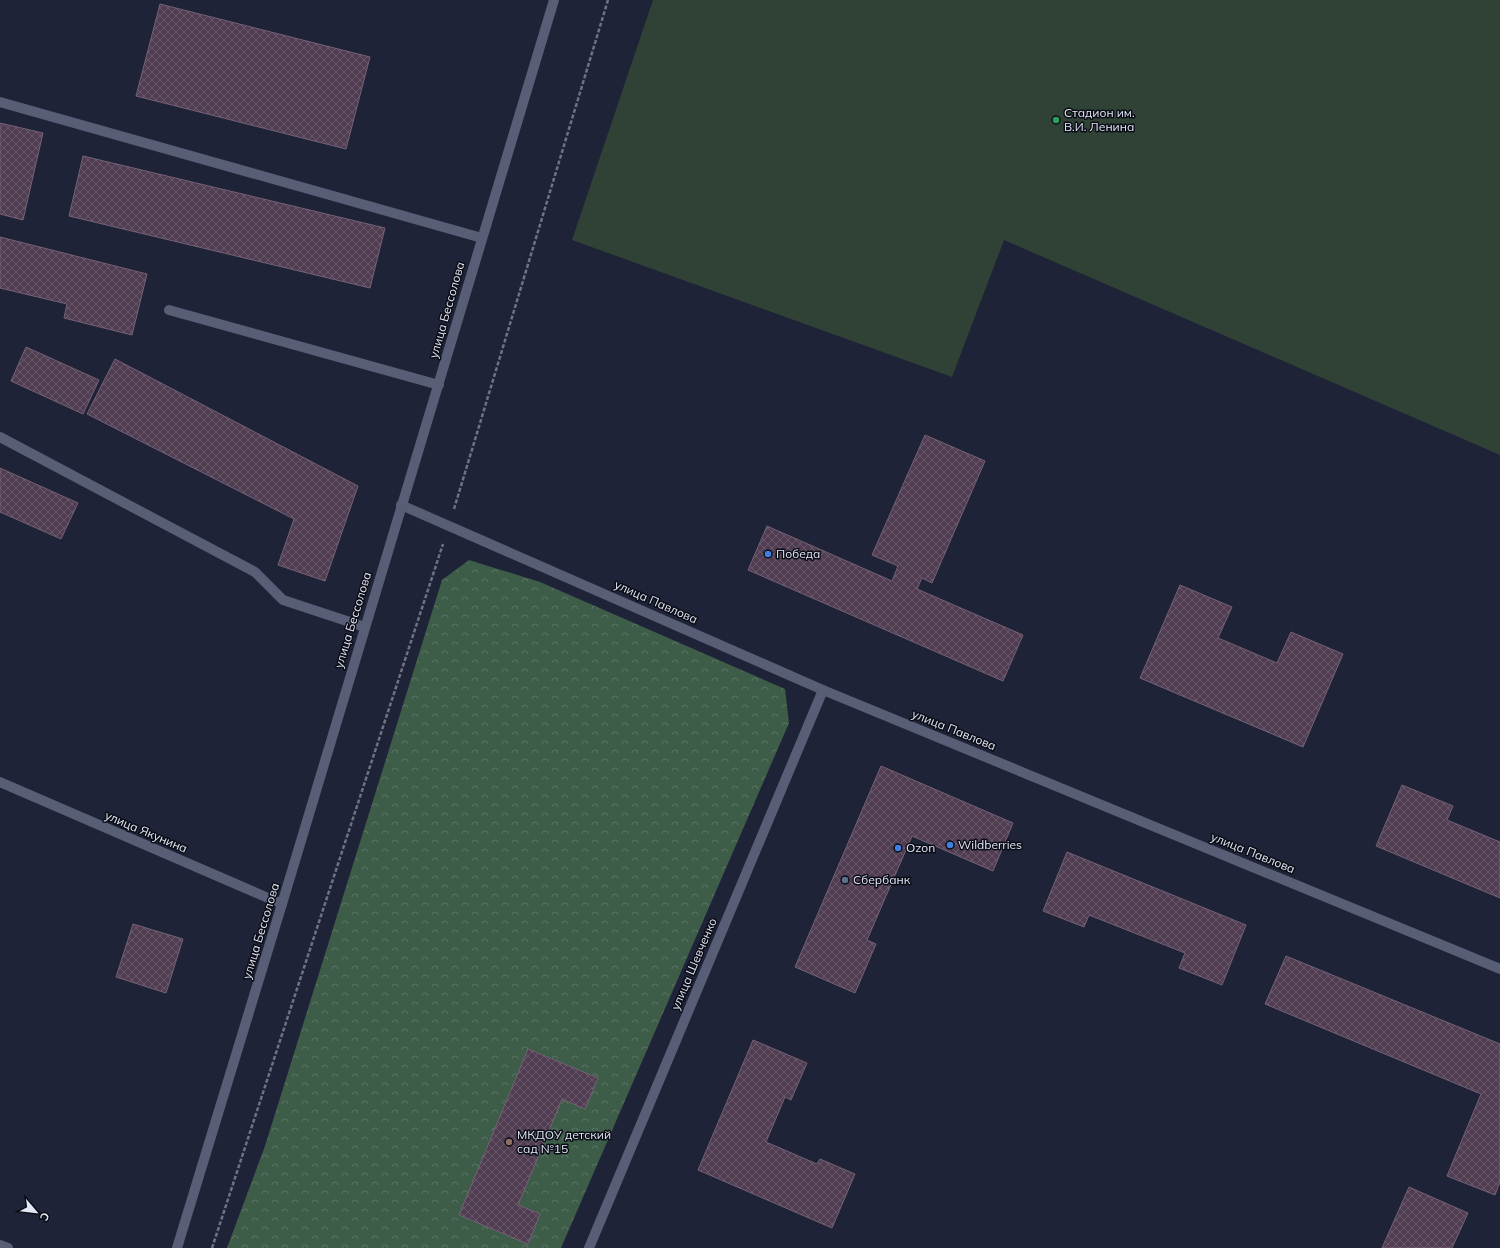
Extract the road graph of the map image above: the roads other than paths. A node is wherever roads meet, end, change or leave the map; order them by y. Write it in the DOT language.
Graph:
graph roads {
  1 [pos="554,0"];
  2 [pos="0,102"];
  3 [pos="482,238"];
  4 [pos="169,310"];
  5 [pos="439,385"];
  6 [pos="0,437"];
  7 [pos="401,505"];
  8 [pos="365,627"];
  9 [pos="823,690"];
  10 [pos="0,782"];
  11 [pos="282,904"];
  12 [pos="1500,969"];
  13 [pos="0,1245"];
  14 [pos="8,1248"];
  15 [pos="177,1248"];
  16 [pos="589,1248"];
  1 -- 3 [label="street, улица Бессолова"];
  2 -- 3 [label="street"];
  3 -- 5 [label="street, улица Бессолова"];
  4 -- 5 [label="street"];
  5 -- 7 [label="street, улица Бессолова"];
  6 -- 8 [label="street"];
  7 -- 8 [label="street, улица Бессолова"];
  7 -- 9 [label="street, улица Павлова"];
  8 -- 11 [label="street, улица Бессолова"];
  9 -- 12 [label="street, улица Павлова"];
  9 -- 16 [label="street, улица Шевченко"];
  10 -- 11 [label="street, улица Якунина"];
  11 -- 15 [label="street, улица Бессолова"];
  13 -- 14 [label="street"];
}
